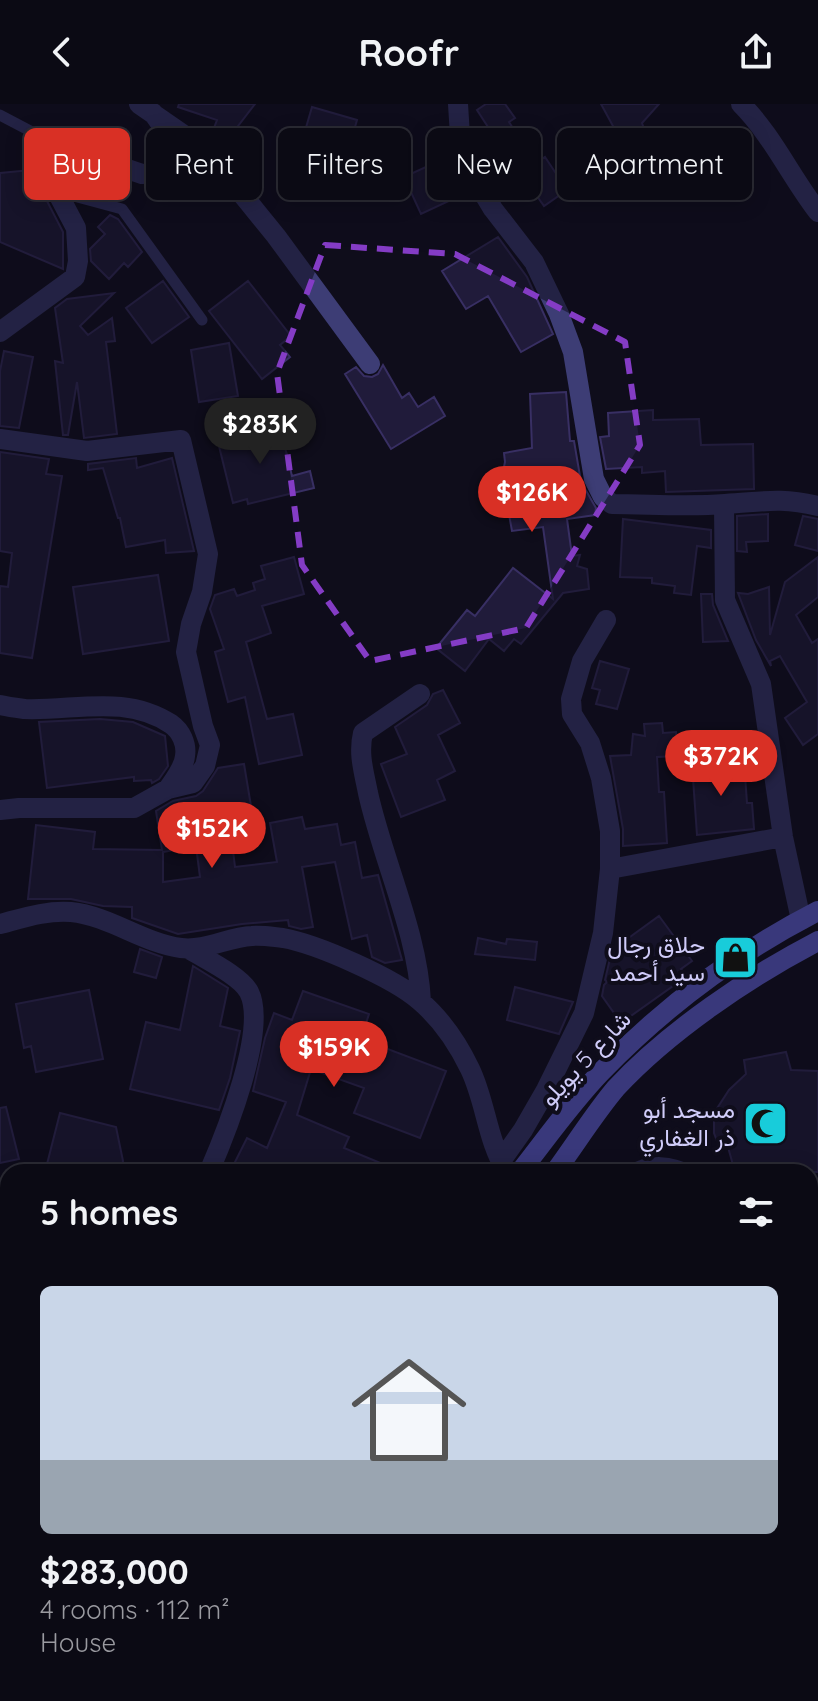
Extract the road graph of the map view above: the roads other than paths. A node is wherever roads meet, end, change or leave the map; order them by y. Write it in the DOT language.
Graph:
graph roads {
  1 [pos="458,104"];
  2 [pos="741,104"];
  3 [pos="146,107"];
  4 [pos="0,115"];
  5 [pos="25,128"];
  6 [pos="130,170"];
  7 [pos="63,200"];
  8 [pos="89,200"];
  9 [pos="818,212"];
  10 [pos="202,320"];
  11 [pos="0,332"];
  12 [pos="370,364"];
  13 [pos="0,439"];
  14 [pos="724,505"];
  15 [pos="818,506"];
  16 [pos="606,620"];
  17 [pos="420,694"];
  18 [pos="0,705"];
  19 [pos="168,789"];
  20 [pos="0,810"];
  21 [pos="783,837"];
  22 [pos="610,869"];
  23 [pos="810,915"];
  24 [pos="0,924"];
  25 [pos="818,941"];
  26 [pos="189,949"];
  27 [pos="421,1002"];
  28 [pos="212,1164"];
  29 [pos="503,1164"];
  30 [pos="505,1164"];
  31 [pos="526,1164"];
  32 [pos="561,1164"];
  33 [pos="648,1164"];
  34 [pos="677,1164"];
  1 -- 14 [label="street"];
  2 -- 9 [label="street"];
  3 -- 6 [label="street"];
  3 -- 12 [label="street"];
  4 -- 5 [label="lane"];
  7 -- 11 [label="street"];
  8 -- 10 [label="lane"];
  13 -- 19 [label="street"];
  14 -- 15 [label="street"];
  14 -- 21 [label="street"];
  16 -- 22 [label="street"];
  17 -- 27 [label="street"];
  18 -- 19 [label="street"];
  19 -- 20 [label="street"];
  21 -- 22 [label="street"];
  21 -- 23 [label="street"];
  22 -- 30 [label="street"];
  23 -- 31 [label="main road, شارع 5 يويلو"];
  24 -- 26 [label="street"];
  25 -- 32 [label="main road"];
  26 -- 27 [label="street"];
  26 -- 28 [label="street"];
  27 -- 29 [label="street"];
  33 -- 34 [label="lane"];
}
